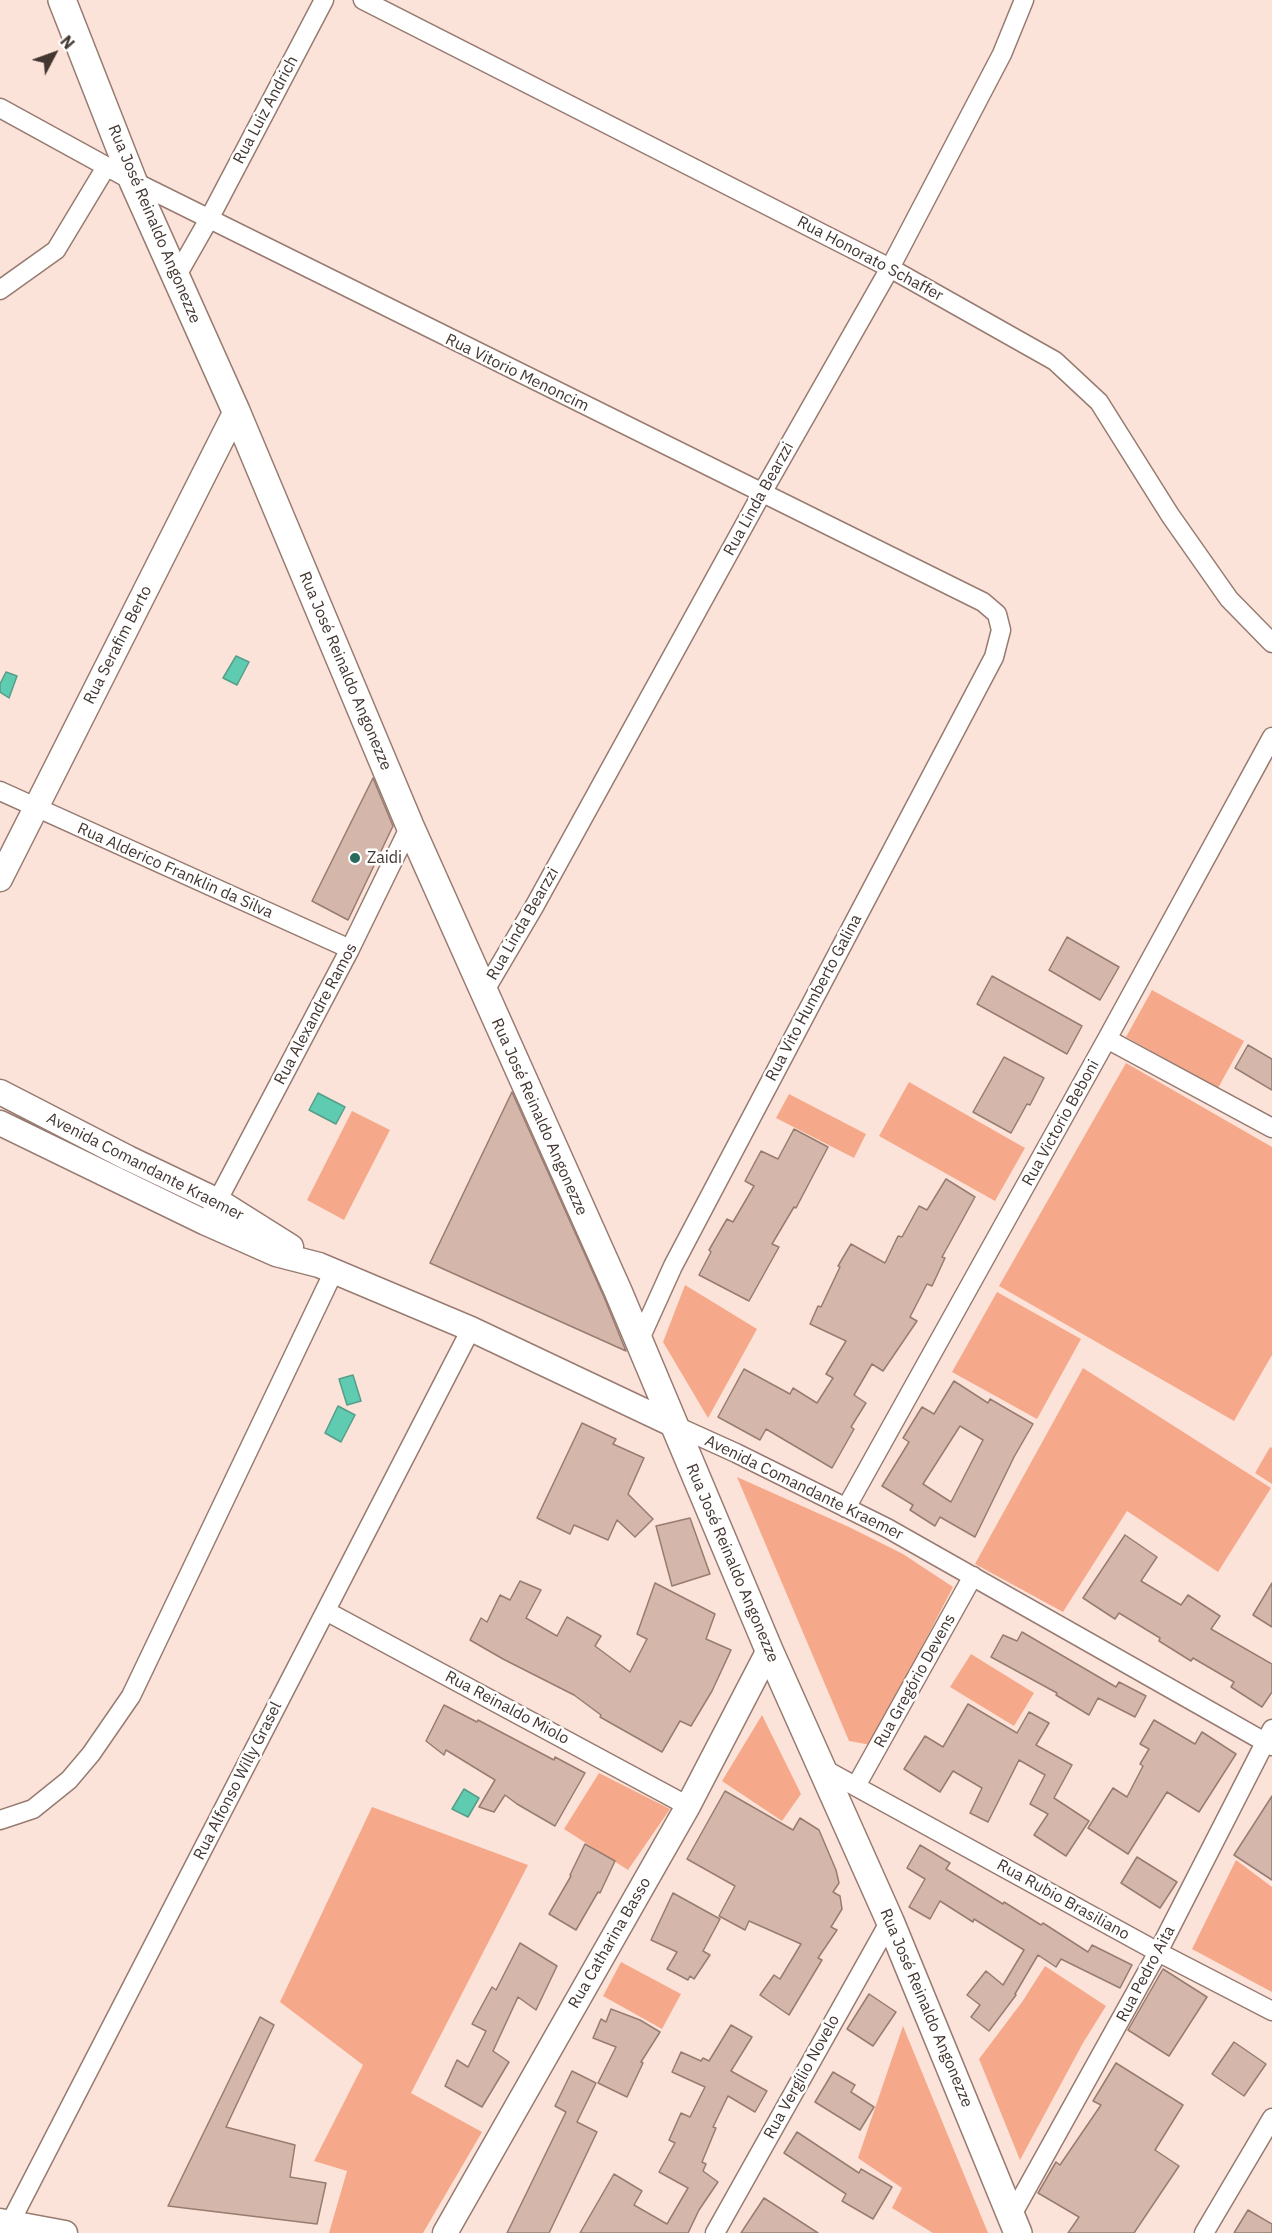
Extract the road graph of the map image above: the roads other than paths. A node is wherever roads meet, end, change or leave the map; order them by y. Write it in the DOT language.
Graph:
graph roads {
  1 [pos="62,0"];
  2 [pos="324,0"];
  3 [pos="363,0"];
  4 [pos="1024,0"];
  5 [pos="0,108"];
  6 [pos="106,166"];
  7 [pos="133,181"];
  8 [pos="209,219"];
  9 [pos="890,268"];
  10 [pos="176,277"];
  11 [pos="0,290"];
  12 [pos="236,411"];
  13 [pos="762,493"];
  14 [pos="1272,643"];
  15 [pos="993,657"];
  16 [pos="1272,737"];
  17 [pos="0,791"];
  18 [pos="36,808"];
  19 [pos="410,826"];
  20 [pos="0,879"];
  21 [pos="350,949"];
  22 [pos="484,992"];
  23 [pos="1107,1039"];
  24 [pos="9,1096"];
  25 [pos="3,1125"];
  26 [pos="1272,1128"];
  27 [pos="123,1169"];
  28 [pos="218,1201"];
  29 [pos="206,1224"];
  30 [pos="326,1268"];
  31 [pos="471,1329"];
  32 [pos="639,1341"];
  33 [pos="674,1425"];
  34 [pos="846,1508"];
  35 [pos="973,1576"];
  36 [pos="326,1611"];
  37 [pos="769,1650"];
  38 [pos="1270,1739"];
  39 [pos="822,1768"];
  40 [pos="856,1786"];
  41 [pos="688,1806"];
  42 [pos="0,1820"];
  43 [pos="890,1921"];
  44 [pos="1158,1952"];
  45 [pos="1272,2011"];
  46 [pos="1272,2118"];
  47 [pos="1015,2224"];
  48 [pos="6,2226"];
  49 [pos="65,2233"];
  50 [pos="445,2233"];
  51 [pos="715,2233"];
  52 [pos="1204,2233"];
  1 -- 7 [label="main road, Rua José Reinaldo Angonezze"];
  2 -- 8 [label="street, Rua Luiz Andrich"];
  3 -- 9 [label="street, Rua Honorato Schaffer"];
  4 -- 9 [label="street, Rua Linda Bearzzi"];
  5 -- 6 [label="street, Rua Vitorio Menoncim"];
  6 -- 7 [label="street, Rua Vitorio Menoncim"];
  6 -- 11 [label="street"];
  7 -- 8 [label="street, Rua Vitorio Menoncim"];
  7 -- 10 [label="main road, Rua José Reinaldo Angonezze"];
  8 -- 10 [label="street, Rua Luiz Andrich"];
  8 -- 13 [label="street, Rua Vitorio Menoncim"];
  9 -- 13 [label="street, Rua Linda Bearzzi"];
  9 -- 14 [label="street, Rua Honorato Schaffer"];
  10 -- 12 [label="main road, Rua José Reinaldo Angonezze"];
  12 -- 18 [label="street, Rua Serafim Berto"];
  12 -- 19 [label="main road, Rua José Reinaldo Angonezze"];
  13 -- 15 [label="street, Rua Vitorio Menoncim"];
  13 -- 22 [label="street, Rua Linda Bearzzi"];
  15 -- 32 [label="street, Rua Vito Humberto Galina"];
  16 -- 23 [label="street, Rua Victorio Beboni"];
  17 -- 18 [label="street, Rua Alderico Franklin da Silva"];
  18 -- 20 [label="street, Rua Serafim Berto"];
  18 -- 21 [label="street, Rua Alderico Franklin da Silva"];
  19 -- 21 [label="street, Rua Alexandre Ramos"];
  19 -- 22 [label="main road, Rua José Reinaldo Angonezze"];
  21 -- 28 [label="street, Rua Alexandre Ramos"];
  22 -- 32 [label="main road, Rua José Reinaldo Angonezze"];
  23 -- 26 [label="street"];
  23 -- 34 [label="street, Rua Victorio Beboni"];
  24 -- 25 [label="street"];
  24 -- 27 [label="street, Avenida Comandante Kraemer"];
  25 -- 27 [label="street, Avenida Comandante Kraemer"];
  27 -- 28 [label="street, Avenida Comandante Kraemer"];
  27 -- 29 [label="street, Avenida Comandante Kraemer"];
  28 -- 29 [label="street, Rua Alexandre Ramos"];
  28 -- 30 [label="street, Avenida Comandante Kraemer"];
  29 -- 30 [label="street, Avenida Comandante Kraemer"];
  30 -- 31 [label="street, Avenida Comandante Kraemer"];
  30 -- 42 [label="street"];
  31 -- 33 [label="street, Avenida Comandante Kraemer"];
  31 -- 36 [label="street, Rua Alfonso Willy Grasel"];
  32 -- 33 [label="main road, Rua José Reinaldo Angonezze"];
  33 -- 34 [label="street, Avenida Comandante Kraemer"];
  33 -- 37 [label="main road, Rua José Reinaldo Angonezze"];
  34 -- 35 [label="street, Avenida Comandante Kraemer"];
  35 -- 38 [label="street, Avenida Comandante Kraemer"];
  35 -- 40 [label="street, Rua Gregório Devens"];
  36 -- 41 [label="street, Rua Reinaldo Miolo"];
  36 -- 48 [label="street, Rua Alfonso Willy Grasel"];
  37 -- 39 [label="main road, Rua José Reinaldo Angonezze"];
  37 -- 41 [label="street, Rua Catharina Basso"];
  38 -- 44 [label="street, Rua Pedro Aita"];
  39 -- 40 [label="street, Rua Rubio Brasiliano"];
  39 -- 43 [label="main road, Rua José Reinaldo Angonezze"];
  40 -- 44 [label="street, Rua Rubio Brasiliano"];
  41 -- 50 [label="street, Rua Catharina Basso"];
  43 -- 47 [label="main road, Rua José Reinaldo Angonezze"];
  43 -- 51 [label="street, Rua Vergílio Novelo"];
  44 -- 45 [label="street, Rua Rubio Brasiliano"];
  44 -- 47 [label="street, Rua Pedro Aita"];
  46 -- 52 [label="street"];
  48 -- 49 [label="street"];
}
